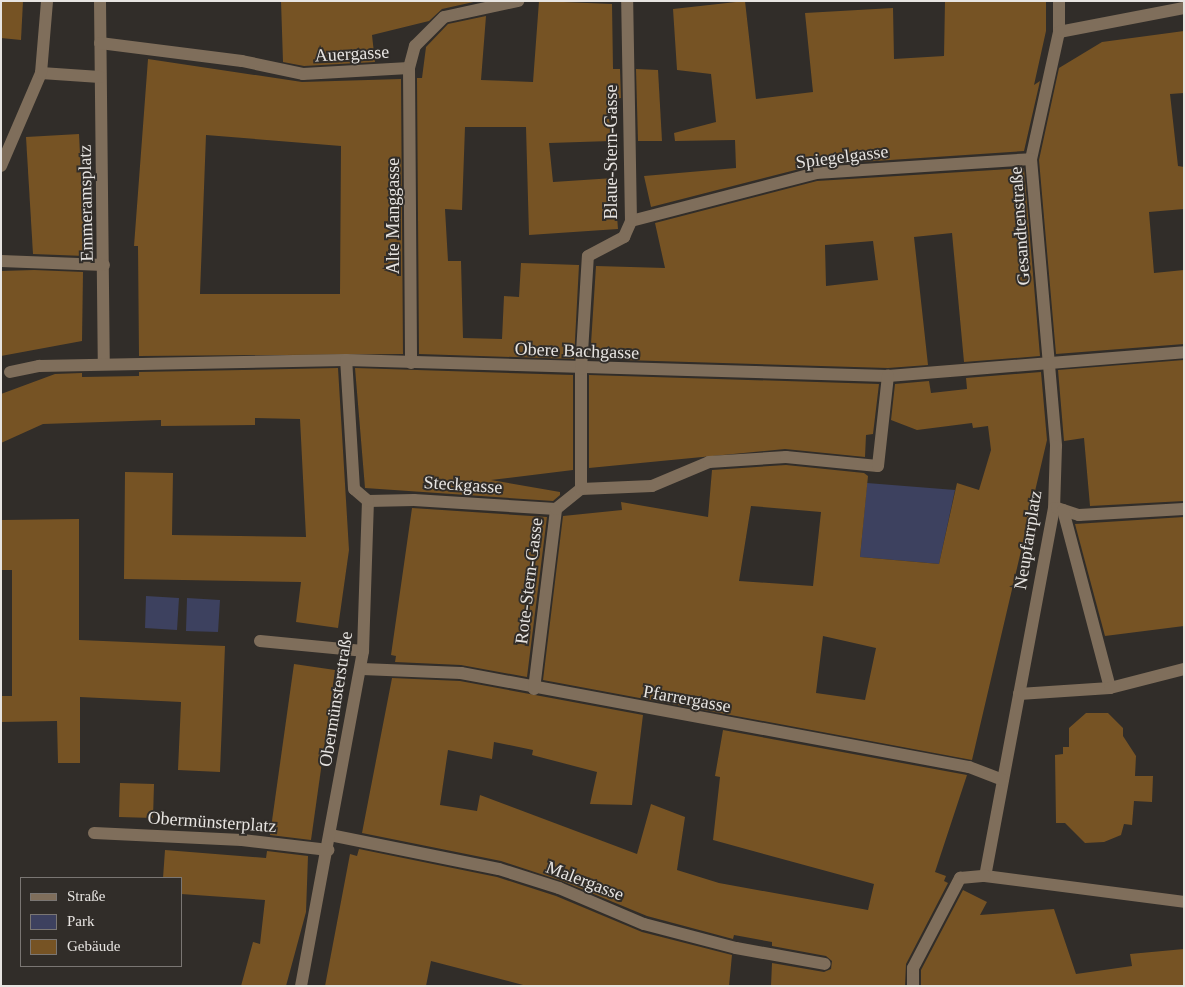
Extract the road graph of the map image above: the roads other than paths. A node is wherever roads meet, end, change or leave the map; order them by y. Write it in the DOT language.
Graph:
graph roads {
  1 [pos="47,1"];
  2 [pos="100,1"];
  3 [pos="518,1"];
  4 [pos="627,1"];
  5 [pos="1059,1"];
  6 [pos="1184,8"];
  7 [pos="1059,32"];
  8 [pos="100,42"];
  9 [pos="410,68"];
  10 [pos="41,73"];
  11 [pos="100,76"];
  12 [pos="1031,159"];
  13 [pos="1,166"];
  14 [pos="631,221"];
  15 [pos="1,261"];
  16 [pos="104,265"];
  17 [pos="1184,352"];
  18 [pos="346,360"];
  19 [pos="1048,361"];
  20 [pos="411,363"];
  21 [pos="104,364"];
  22 [pos="581,369"];
  23 [pos="10,372"];
  24 [pos="888,376"];
  25 [pos="581,489"];
  26 [pos="368,501"];
  27 [pos="1184,508"];
  28 [pos="556,509"];
  29 [pos="1058,509"];
  30 [pos="260,641"];
  31 [pos="363,652"];
  32 [pos="362,669"];
  33 [pos="1184,669"];
  34 [pos="1110,688"];
  35 [pos="534,689"];
  36 [pos="1019,694"];
  37 [pos="1003,780"];
  38 [pos="94,833"];
  39 [pos="330,835"];
  40 [pos="328,850"];
  41 [pos="985,876"];
  42 [pos="1184,902"];
  43 [pos="825,964"];
  44 [pos="301,986"];
  45 [pos="913,986"];
  1 -- 10 [label="street"];
  2 -- 8 [label="street, Emmeramsplatz"];
  3 -- 9 [label="street, Auergasse"];
  4 -- 14 [label="street, Blaue-Stern-Gasse"];
  5 -- 7 [label="street, Gesandtenstraße"];
  6 -- 7 [label="street"];
  7 -- 12 [label="street, Gesandtenstraße"];
  8 -- 9 [label="street, Auergasse"];
  8 -- 11 [label="street, Emmeramsplatz"];
  9 -- 20 [label="street, Alte Manggasse"];
  10 -- 11 [label="street"];
  10 -- 13 [label="street"];
  11 -- 16 [label="street, Emmeramsplatz"];
  12 -- 14 [label="street, Spiegelgasse"];
  12 -- 19 [label="street, Gesandtenstraße"];
  14 -- 22 [label="street, Blaue-Stern-Gasse"];
  15 -- 16 [label="street"];
  16 -- 21 [label="street, Emmeramsplatz"];
  17 -- 19 [label="street, Obere Bachgasse"];
  18 -- 20 [label="street, Obere Bachgasse"];
  18 -- 21 [label="street, Obere Bachgasse"];
  18 -- 26 [label="street"];
  19 -- 24 [label="street, Obere Bachgasse"];
  19 -- 29 [label="street, Neupfarrplatz"];
  20 -- 22 [label="street, Obere Bachgasse"];
  21 -- 23 [label="street, Obere Bachgasse"];
  22 -- 24 [label="street, Obere Bachgasse"];
  22 -- 25 [label="street"];
  24 -- 25 [label="street"];
  25 -- 28 [label="street, Rote-Stern-Gasse"];
  26 -- 28 [label="street, Steckgasse"];
  26 -- 31 [label="street, Obermünsterstraße"];
  27 -- 29 [label="street"];
  28 -- 35 [label="street, Rote-Stern-Gasse"];
  29 -- 34 [label="street, Neupfarrplatz"];
  29 -- 36 [label="street, Neupfarrplatz"];
  30 -- 31 [label="street"];
  31 -- 32 [label="street, Obermünsterstraße"];
  32 -- 35 [label="street, Pfarrergasse"];
  32 -- 39 [label="street, Obermünsterstraße"];
  33 -- 34 [label="street"];
  34 -- 36 [label="street"];
  35 -- 37 [label="street, Pfarrergasse"];
  36 -- 37 [label="street, Neupfarrplatz"];
  37 -- 41 [label="street, Neupfarrplatz"];
  38 -- 40 [label="street, Obermünsterplatz"];
  39 -- 40 [label="street, Obermünsterstraße"];
  39 -- 43 [label="street, Malergasse"];
  40 -- 44 [label="street, Obermünsterstraße"];
  41 -- 42 [label="street"];
  41 -- 45 [label="street"];
}
